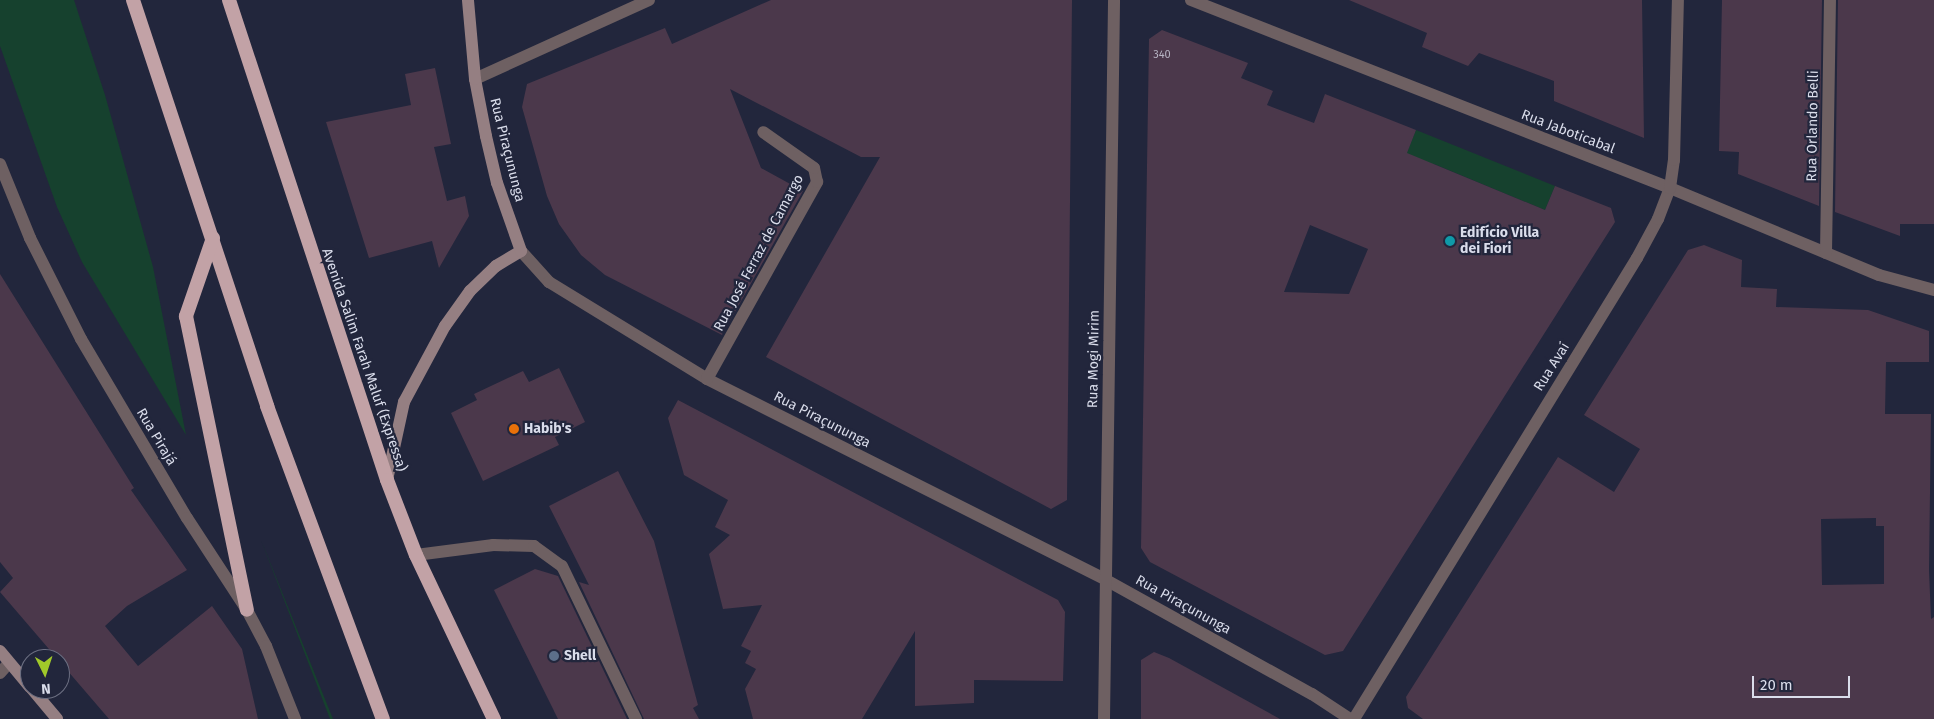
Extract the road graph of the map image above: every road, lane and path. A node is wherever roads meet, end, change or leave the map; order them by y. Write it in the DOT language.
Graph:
graph roads {
  1 [pos="133,0"];
  2 [pos="229,0"];
  3 [pos="468,0"];
  4 [pos="650,0"];
  5 [pos="1114,0"];
  6 [pos="1191,0"];
  7 [pos="1678,0"];
  8 [pos="1830,0"];
  9 [pos="475,79"];
  10 [pos="763,132"];
  11 [pos="0,164"];
  12 [pos="1670,188"];
  13 [pos="213,238"];
  14 [pos="521,251"];
  15 [pos="1826,254"];
  16 [pos="1934,290"];
  17 [pos="707,380"];
  18 [pos="387,480"];
  19 [pos="416,555"];
  20 [pos="1106,580"];
  21 [pos="247,610"];
  22 [pos="0,652"];
  23 [pos="9,663"];
  24 [pos="0,673"];
  25 [pos="20,676"];
  26 [pos="40,699"];
  27 [pos="57,719"];
  28 [pos="296,719"];
  29 [pos="383,719"];
  30 [pos="494,719"];
  31 [pos="636,719"];
  32 [pos="1104,719"];
  33 [pos="1352,719"];
  1 -- 13 [label="highway"];
  2 -- 18 [label="highway, Avenida Salim Farah Maluf (Expressa)"];
  3 -- 9 [label="main road, Rua Piraçununga"];
  4 -- 9 [label="street"];
  5 -- 20 [label="street, Rua Mogi Mirim"];
  6 -- 12 [label="street, Rua Jaboticabal"];
  7 -- 12 [label="street, Rua Avaí"];
  8 -- 15 [label="street, Rua Orlando Belli"];
  9 -- 14 [label="main road, Rua Piraçununga"];
  10 -- 17 [label="street, Rua José Ferraz de Camargo"];
  11 -- 21 [label="street, Rua Pirajá"];
  12 -- 15 [label="street, Rua Jaboticabal"];
  12 -- 33 [label="street, Rua Avaí"];
  13 -- 21 [label="highway"];
  13 -- 29 [label="highway"];
  14 -- 17 [label="street, Rua Piraçununga"];
  14 -- 18 [label="main road"];
  15 -- 16 [label="street, Rua Jaboticabal"];
  17 -- 20 [label="street, Rua Piraçununga"];
  18 -- 19 [label="highway, Avenida Salim Farah Maluf (Expressa)"];
  19 -- 30 [label="highway, Avenida Salim Farah Maluf (Expressa)"];
  19 -- 31 [label="street"];
  20 -- 32 [label="street, Rua Mogi Mirim"];
  20 -- 33 [label="street, Rua Piraçununga"];
  21 -- 28 [label="street, Rua Pirajá"];
  22 -- 23 [label="main road"];
  23 -- 24 [label="street"];
  23 -- 25 [label="main road"];
  26 -- 27 [label="main road"];
}
